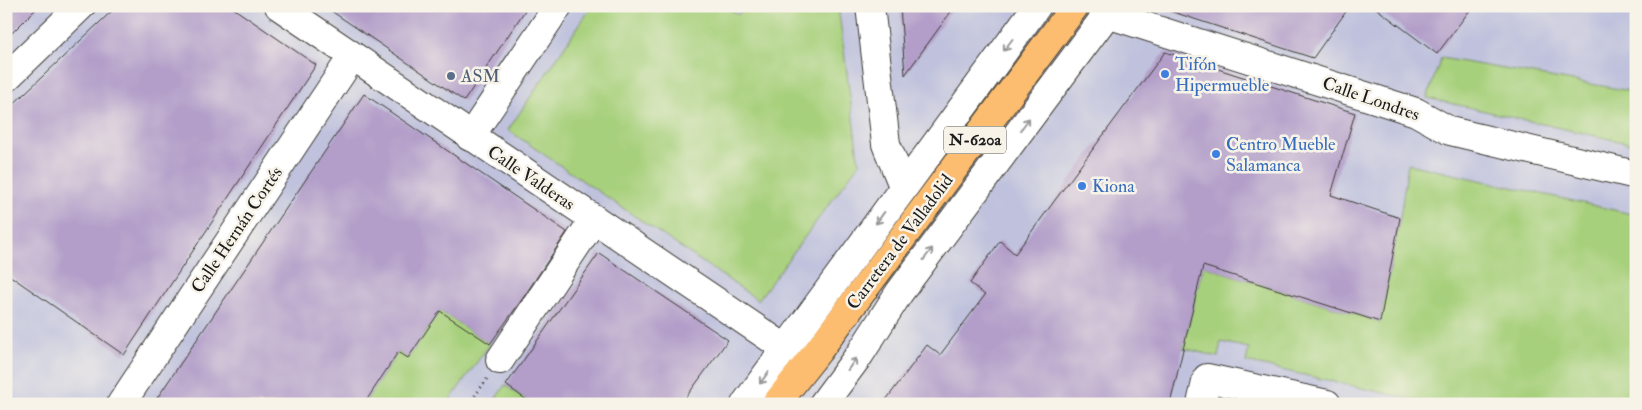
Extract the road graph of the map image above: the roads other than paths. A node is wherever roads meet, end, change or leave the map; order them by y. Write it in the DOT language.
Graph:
graph roads {
  1 [pos="81,6"];
  2 [pos="279,6"];
  3 [pos="558,6"];
  4 [pos="870,6"];
  5 [pos="1037,6"];
  6 [pos="1075,6"];
  7 [pos="1110,10"];
  8 [pos="352,57"];
  9 [pos="6,78"];
  10 [pos="470,137"];
  11 [pos="1636,175"];
  12 [pos="903,186"];
  13 [pos="594,219"];
  14 [pos="785,348"];
  15 [pos="500,360"];
  16 [pos="1204,391"];
  17 [pos="121,404"];
  18 [pos="745,404"];
  19 [pos="776,404"];
  20 [pos="823,404"];
  21 [pos="1327,404"];
  1 -- 9 [label="street"];
  2 -- 8 [label="street, Calle Valderas"];
  3 -- 10 [label="street"];
  4 -- 12 [label="street"];
  5 -- 12 [label="street, Carretera de Valladolid, one-way"];
  6 -- 19 [label="highway, Carretera de Valladolid / N-620a"];
  7 -- 11 [label="street, Calle Londres"];
  20 -- 7 [label="street, Carretera de Valladolid, one-way"];
  8 -- 10 [label="street, Calle Valderas"];
  8 -- 17 [label="street, Calle Hernán Cortés"];
  10 -- 13 [label="street, Calle Valderas"];
  12 -- 14 [label="street, Carretera de Valladolid, one-way"];
  13 -- 14 [label="street, Calle Valderas"];
  13 -- 15 [label="street"];
  14 -- 18 [label="street, Carretera de Valladolid, one-way"];
  16 -- 21 [label="street"];
}
